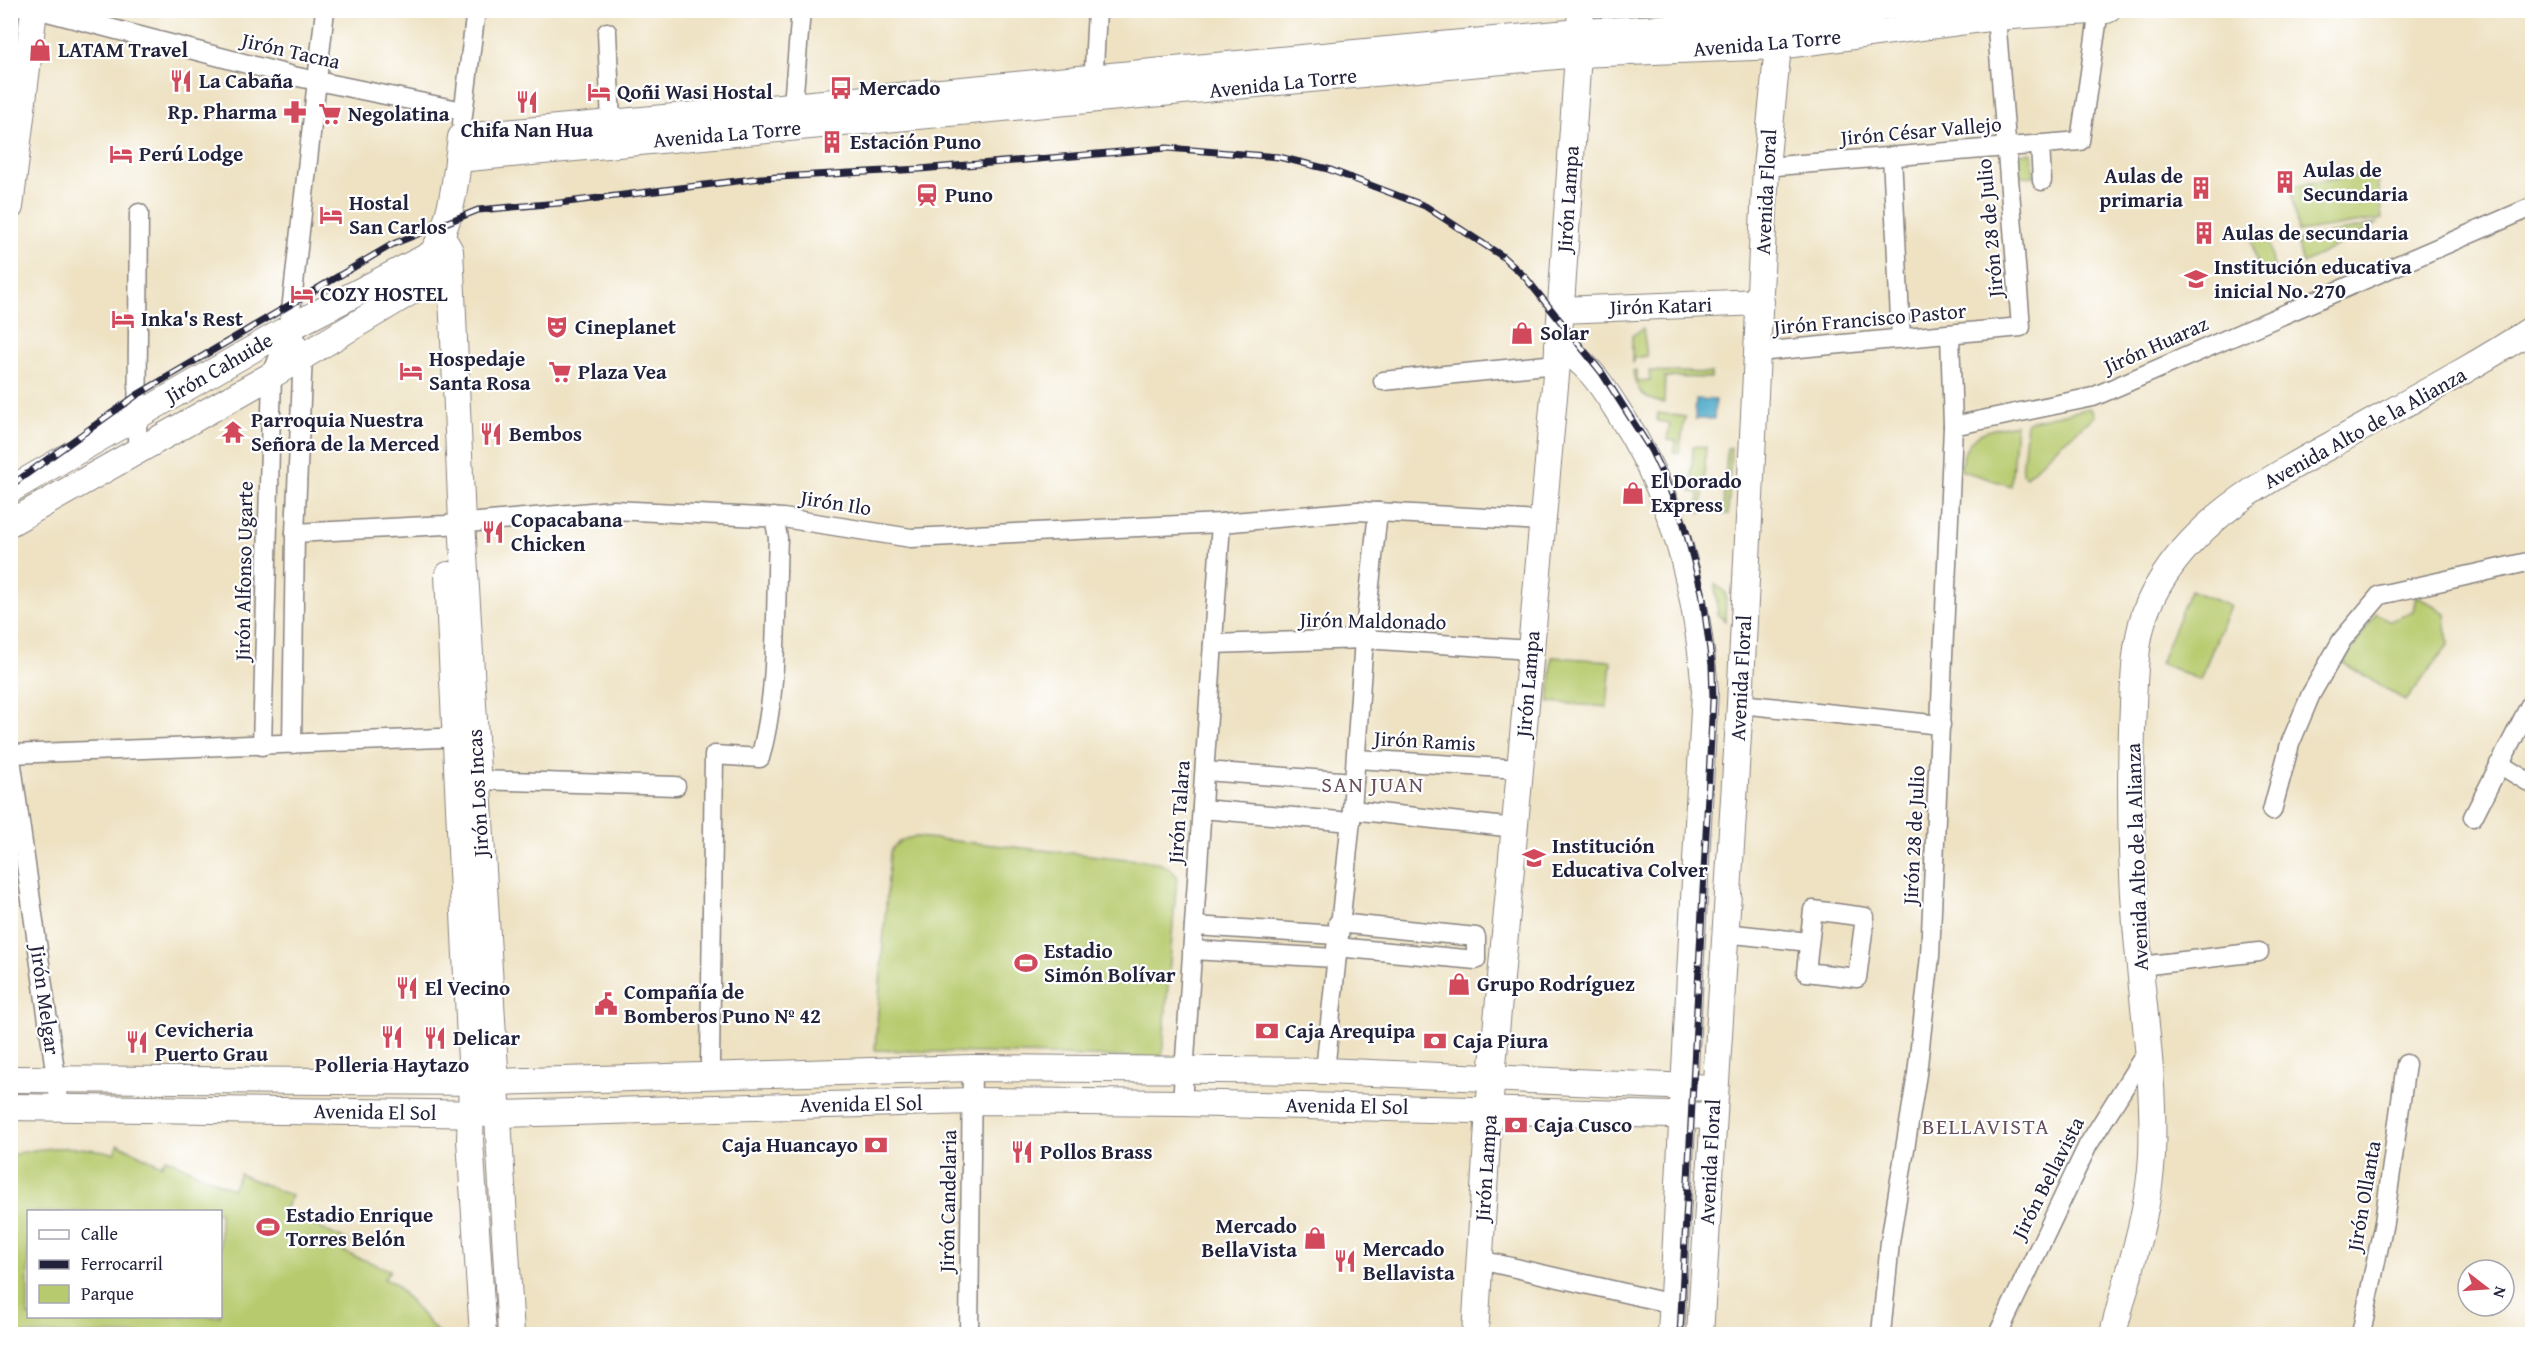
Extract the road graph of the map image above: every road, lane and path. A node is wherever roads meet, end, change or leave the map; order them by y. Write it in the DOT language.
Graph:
graph roads {
  1 [pos="34,10"];
  2 [pos="40,10"];
  3 [pos="325,10"];
  4 [pos="476,10"];
  5 [pos="801,10"];
  6 [pos="1097,10"];
  7 [pos="1873,10"];
  8 [pos="2102,11"];
  9 [pos="1788,16"];
  10 [pos="1987,16"];
  11 [pos="607,32"];
  12 [pos="1579,32"];
  13 [pos="1778,46"];
  14 [pos="317,81"];
  15 [pos="1093,90"];
  16 [pos="463,111"];
  17 [pos="792,117"];
  18 [pos="611,123"];
  19 [pos="2040,144"];
  20 [pos="2006,146"];
  21 [pos="460,148"];
  22 [pos="1892,156"];
  23 [pos="1766,166"];
  24 [pos="2042,181"];
  25 [pos="10,207"];
  26 [pos="2532,207"];
  27 [pos="139,213"];
  28 [pos="442,258"];
  29 [pos="1761,302"];
  30 [pos="1561,310"];
  31 [pos="2021,327"];
  32 [pos="288,328"];
  33 [pos="2532,329"];
  34 [pos="1950,334"];
  35 [pos="1901,339"];
  36 [pos="1758,352"];
  37 [pos="1558,354"];
  38 [pos="303,355"];
  39 [pos="272,375"];
  40 [pos="1383,381"];
  41 [pos="137,416"];
  42 [pos="1953,426"];
  43 [pos="137,450"];
  44 [pos="10,490"];
  45 [pos="1378,512"];
  46 [pos="774,517"];
  47 [pos="1542,522"];
  48 [pos="10,523"];
  49 [pos="454,523"];
  50 [pos="1221,524"];
  51 [pos="296,533"];
  52 [pos="2532,561"];
  53 [pos="1364,639"];
  54 [pos="1213,644"];
  55 [pos="1531,650"];
  56 [pos="2532,701"];
  57 [pos="1740,704"];
  58 [pos="1941,725"];
  59 [pos="465,738"];
  60 [pos="292,744"];
  61 [pos="262,746"];
  62 [pos="11,753"];
  63 [pos="1356,759"];
  64 [pos="2499,764"];
  65 [pos="1520,769"];
  66 [pos="1205,771"];
  67 [pos="478,780"];
  68 [pos="1354,782"];
  69 [pos="2532,784"];
  70 [pos="676,786"];
  71 [pos="1202,809"];
  72 [pos="2272,811"];
  73 [pos="1352,816"];
  74 [pos="2473,817"];
  75 [pos="1515,828"];
  76 [pos="1194,926"];
  77 [pos="1724,933"];
  78 [pos="1337,941"];
  79 [pos="1809,942"];
  80 [pos="1192,950"];
  81 [pos="2259,952"];
  82 [pos="2141,966"];
  83 [pos="2149,1048"];
  84 [pos="710,1062"];
  85 [pos="2406,1064"];
  86 [pos="972,1068"];
  87 [pos="1183,1070"];
  88 [pos="1324,1071"];
  89 [pos="56,1078"];
  90 [pos="1492,1078"];
  91 [pos="10,1079"];
  92 [pos="484,1082"];
  93 [pos="1685,1086"];
  94 [pos="1714,1088"];
  95 [pos="972,1101"];
  96 [pos="1182,1103"];
  97 [pos="60,1106"];
  98 [pos="10,1107"];
  99 [pos="1489,1109"];
  100 [pos="470,1114"];
  101 [pos="497,1114"];
  102 [pos="1684,1114"];
  103 [pos="1712,1116"];
  104 [pos="1480,1260"];
  105 [pos="1673,1304"];
  106 [pos="483,1335"];
  107 [pos="511,1335"];
  108 [pos="969,1335"];
  109 [pos="1475,1335"];
  110 [pos="1671,1335"];
  111 [pos="1700,1335"];
  112 [pos="1881,1335"];
  113 [pos="1998,1335"];
  114 [pos="2113,1335"];
  115 [pos="2361,1335"];
  1 -- 25 [label="street"];
  2 -- 14 [label="street, Jirón Tacna"];
  3 -- 14 [label="street, Jirón Alfonso Ugarte"];
  4 -- 16 [label="street"];
  5 -- 17 [label="street"];
  6 -- 15 [label="street"];
  7 -- 9 [label="street, Avenida La Torre"];
  8 -- 10 [label="street, Avenida La Torre"];
  8 -- 19 [label="street, Jirón César Vallejo"];
  9 -- 12 [label="street, Avenida La Torre"];
  9 -- 13 [label="street, Avenida Floral"];
  10 -- 13 [label="street, Avenida La Torre"];
  10 -- 20 [label="street, Jirón 28 de Julio"];
  11 -- 18 [label="street"];
  12 -- 13 [label="street, Avenida La Torre"];
  12 -- 15 [label="street, Avenida La Torre"];
  12 -- 30 [label="street, Jirón Lampa"];
  13 -- 23 [label="street, Avenida Floral"];
  14 -- 16 [label="street, Jirón Tacna"];
  14 -- 32 [label="street, Jirón Alfonso Ugarte"];
  15 -- 17 [label="street, Avenida La Torre"];
  16 -- 21 [label="street"];
  17 -- 18 [label="street, Avenida La Torre"];
  17 -- 21 [label="street, Avenida La Torre"];
  18 -- 21 [label="street, Avenida La Torre"];
  19 -- 20 [label="street, Jirón César Vallejo"];
  19 -- 24 [label="street"];
  20 -- 22 [label="street, Jirón César Vallejo"];
  20 -- 31 [label="street, Jirón 28 de Julio"];
  21 -- 28 [label="street"];
  22 -- 23 [label="street, Jirón César Vallejo"];
  22 -- 35 [label="street"];
  23 -- 29 [label="street, Avenida Floral"];
  26 -- 42 [label="street, Jirón Huaraz"];
  27 -- 41 [label="street"];
  28 -- 32 [label="street, Jirón Cahuide"];
  28 -- 38 [label="street"];
  28 -- 49 [label="street, Jirón Los Incas"];
  29 -- 30 [label="street, Jirón Katari"];
  29 -- 36 [label="street, Avenida Floral"];
  30 -- 37 [label="street, Jirón Lampa"];
  31 -- 34 [label="street, Jirón Francisco Pastor"];
  32 -- 38 [label="street"];
  32 -- 39 [label="street, Jirón Alfonso Ugarte"];
  32 -- 41 [label="street, Jirón Cahuide"];
  33 -- 82 [label="street, Avenida Alto de la Alianza"];
  34 -- 35 [label="street, Jirón Francisco Pastor"];
  34 -- 42 [label="street, Jirón 28 de Julio"];
  35 -- 36 [label="street, Jirón Francisco Pastor"];
  36 -- 57 [label="street, Avenida Floral"];
  37 -- 40 [label="street"];
  37 -- 47 [label="street, Jirón Lampa"];
  37 -- 93 [label="street, Avenida Floral"];
  38 -- 39 [label="street"];
  38 -- 51 [label="street"];
  39 -- 43 [label="street"];
  39 -- 61 [label="street, Jirón Alfonso Ugarte"];
  41 -- 43 [label="street"];
  41 -- 44 [label="street, Jirón Cahuide"];
  42 -- 58 [label="street, Jirón 28 de Julio"];
  43 -- 48 [label="street"];
  45 -- 47 [label="street, Jirón Ilo"];
  45 -- 50 [label="street, Jirón Ilo"];
  45 -- 53 [label="street"];
  46 -- 49 [label="street, Jirón Ilo"];
  46 -- 50 [label="street, Jirón Ilo"];
  46 -- 84 [label="street"];
  47 -- 55 [label="street, Jirón Lampa"];
  49 -- 51 [label="street, Jirón Ilo"];
  49 -- 59 [label="street, Jirón Los Incas"];
  50 -- 54 [label="street, Jirón Talara"];
  51 -- 60 [label="street"];
  52 -- 72 [label="street"];
  53 -- 54 [label="street, Jirón Maldonado"];
  53 -- 55 [label="street, Jirón Maldonado"];
  53 -- 63 [label="street"];
  54 -- 66 [label="street, Jirón Talara"];
  55 -- 65 [label="street, Jirón Lampa"];
  56 -- 64 [label="street"];
  57 -- 58 [label="street"];
  57 -- 77 [label="street, Avenida Floral"];
  58 -- 112 [label="street, Jirón 28 de Julio"];
  59 -- 60 [label="street"];
  59 -- 67 [label="street, Jirón Los Incas"];
  59 -- 92 [label="street, Jirón Los Incas"];
  60 -- 61 [label="street"];
  61 -- 62 [label="street"];
  62 -- 89 [label="street, Jirón Melgar"];
  63 -- 65 [label="street, Jirón Ramis"];
  63 -- 68 [label="street, Jirón Ramis"];
  64 -- 69 [label="street"];
  64 -- 74 [label="street"];
  65 -- 75 [label="street, Jirón Lampa"];
  66 -- 68 [label="street"];
  66 -- 71 [label="street, Jirón Talara"];
  67 -- 70 [label="street"];
  67 -- 92 [label="street, Jirón Los Incas"];
  68 -- 73 [label="street, Jirón Ramis"];
  71 -- 73 [label="street"];
  71 -- 76 [label="street, Jirón Talara"];
  73 -- 75 [label="street"];
  73 -- 78 [label="street, Jirón Ramis"];
  75 -- 90 [label="street, Jirón Lampa"];
  76 -- 78 [label="street"];
  76 -- 80 [label="street, Jirón Talara"];
  77 -- 79 [label="street"];
  77 -- 94 [label="street, Avenida Floral"];
  78 -- 78 [label="street"];
  78 -- 80 [label="street"];
  78 -- 88 [label="street, Jirón Ramis"];
  79 -- 79 [label="street"];
  80 -- 87 [label="street, Jirón Talara"];
  81 -- 82 [label="street"];
  82 -- 83 [label="street, Avenida Alto de la Alianza"];
  83 -- 113 [label="street, Jirón Bellavista"];
  83 -- 114 [label="street, Avenida Alto de la Alianza"];
  85 -- 115 [label="street, Jirón Ollanta"];
  86 -- 87 [label="street, Avenida El Sol"];
  86 -- 92 [label="street, Avenida El Sol"];
  86 -- 95 [label="street, Jirón Candelaria"];
  87 -- 88 [label="street, Avenida El Sol"];
  87 -- 96 [label="street, Jirón Talara"];
  88 -- 90 [label="street, Avenida El Sol"];
  89 -- 91 [label="street, Avenida El Sol"];
  89 -- 92 [label="street, Avenida El Sol"];
  89 -- 97 [label="street, Jirón Melgar"];
  90 -- 93 [label="street, Avenida El Sol"];
  90 -- 99 [label="street, Jirón Lampa"];
  92 -- 100 [label="street, Jirón Los Incas"];
  92 -- 101 [label="street, Jirón Los Incas"];
  93 -- 94 [label="street, Avenida El Sol"];
  93 -- 102 [label="street, Avenida Floral"];
  94 -- 103 [label="street, Avenida Floral"];
  95 -- 96 [label="street, Avenida El Sol"];
  95 -- 101 [label="street, Avenida El Sol"];
  95 -- 108 [label="street, Jirón Candelaria"];
  96 -- 99 [label="street, Avenida El Sol"];
  97 -- 98 [label="street, Avenida El Sol"];
  97 -- 100 [label="street, Avenida El Sol"];
  99 -- 102 [label="street, Avenida El Sol"];
  99 -- 104 [label="street, Jirón Lampa"];
  100 -- 101 [label="street, Avenida El Sol"];
  100 -- 106 [label="street, Jirón Los Incas"];
  101 -- 107 [label="street, Jirón Los Incas"];
  102 -- 103 [label="street, Avenida El Sol"];
  102 -- 105 [label="street, Avenida Floral"];
  103 -- 111 [label="street, Avenida Floral"];
  104 -- 105 [label="street"];
  104 -- 109 [label="street, Jirón Lampa"];
  105 -- 110 [label="street, Avenida Floral"];
}
